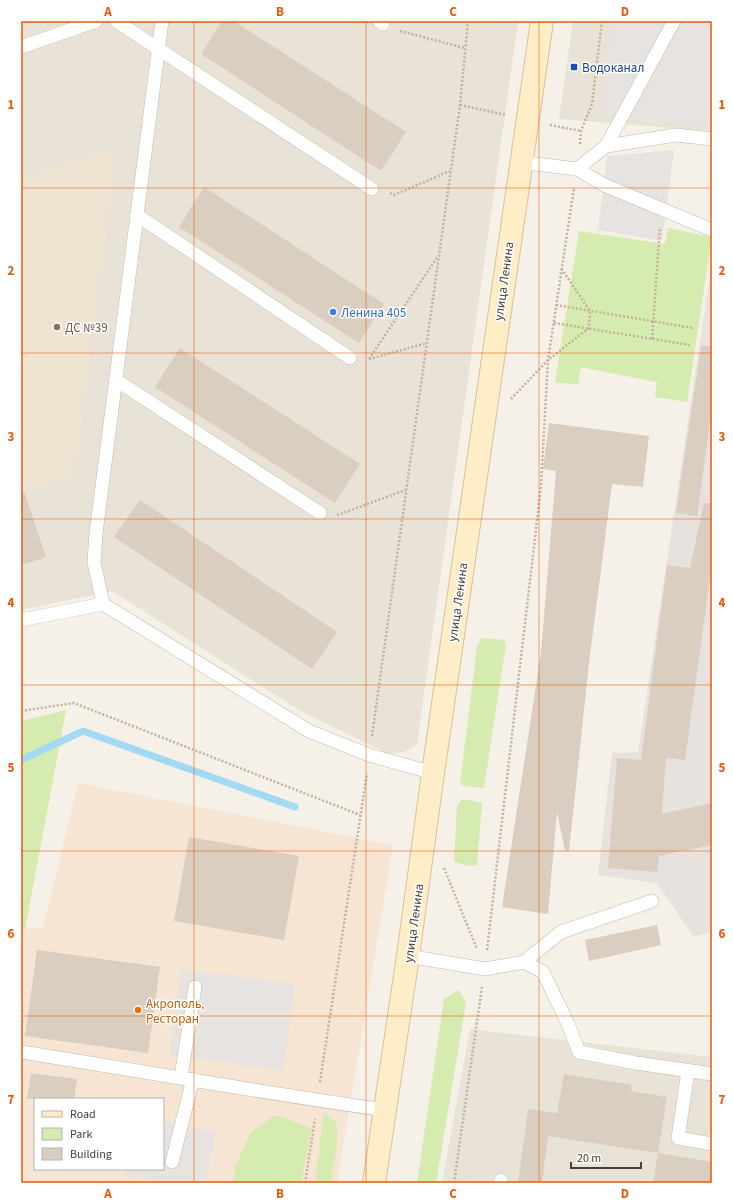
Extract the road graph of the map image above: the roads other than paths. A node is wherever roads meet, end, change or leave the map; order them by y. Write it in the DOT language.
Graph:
graph roads {
  1 [pos="96,21"];
  2 [pos="116,21"];
  3 [pos="162,21"];
  4 [pos="542,21"];
  5 [pos="674,21"];
  6 [pos="21,46"];
  7 [pos="158,49"];
  8 [pos="712,139"];
  9 [pos="606,146"];
  10 [pos="520,162"];
  11 [pos="577,169"];
  12 [pos="372,189"];
  13 [pos="137,215"];
  14 [pos="712,230"];
  15 [pos="350,358"];
  16 [pos="116,380"];
  17 [pos="320,513"];
  18 [pos="103,604"];
  19 [pos="21,620"];
  20 [pos="433,772"];
  21 [pos="652,901"];
  22 [pos="408,956"];
  23 [pos="524,962"];
  24 [pos="195,988"];
  25 [pos="21,1052"];
  26 [pos="688,1072"];
  27 [pos="712,1074"];
  28 [pos="187,1078"];
  29 [pos="385,1110"];
  30 [pos="712,1144"];
  31 [pos="172,1162"];
  32 [pos="374,1183"];
  1 -- 6 [label="lane"];
  2 -- 7 [label="lane"];
  3 -- 7 [label="lane"];
  4 -- 10 [label="main road, улица Ленина"];
  5 -- 9 [label="lane"];
  7 -- 12 [label="lane"];
  7 -- 13 [label="lane"];
  8 -- 9 [label="lane"];
  9 -- 11 [label="lane"];
  10 -- 11 [label="lane"];
  10 -- 20 [label="main road, улица Ленина"];
  11 -- 14 [label="lane"];
  13 -- 15 [label="lane"];
  13 -- 16 [label="lane"];
  16 -- 17 [label="lane"];
  16 -- 18 [label="lane"];
  18 -- 19 [label="lane"];
  18 -- 20 [label="lane"];
  20 -- 22 [label="main road, улица Ленина"];
  21 -- 23 [label="lane"];
  22 -- 23 [label="lane"];
  22 -- 29 [label="main road, улица Ленина"];
  23 -- 26 [label="lane"];
  24 -- 28 [label="lane"];
  25 -- 28 [label="lane"];
  26 -- 27 [label="lane"];
  26 -- 30 [label="lane"];
  28 -- 29 [label="lane"];
  28 -- 31 [label="lane"];
  29 -- 32 [label="main road, улица Ленина"];
}
